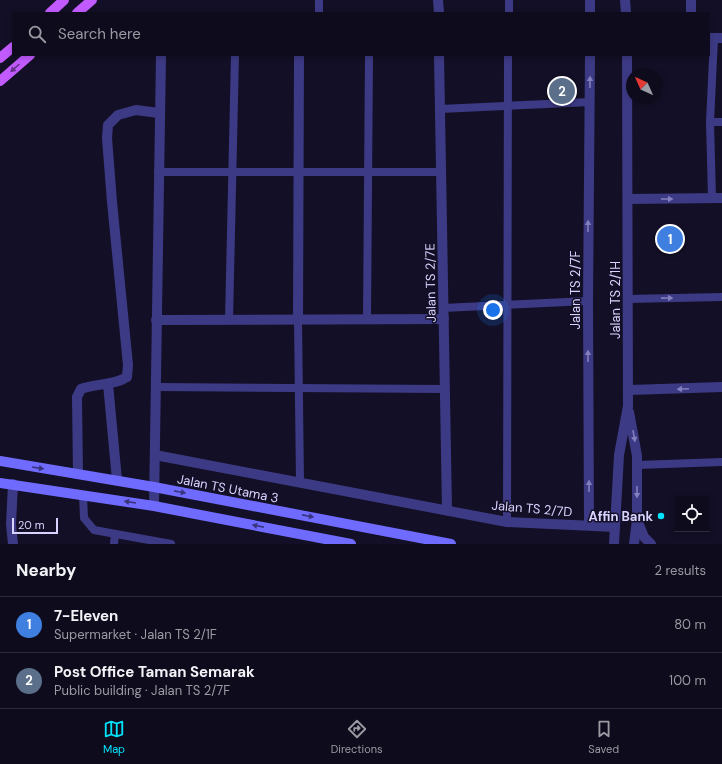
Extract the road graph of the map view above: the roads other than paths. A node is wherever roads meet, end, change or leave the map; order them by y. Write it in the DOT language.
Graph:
graph roads {
  1 [pos="64,0"];
  2 [pos="92,0"];
  3 [pos="319,0"];
  4 [pos="438,0"];
  5 [pos="509,0"];
  6 [pos="590,0"];
  7 [pos="625,0"];
  8 [pos="691,0"];
  9 [pos="51,12"];
  10 [pos="78,12"];
  11 [pos="319,12"];
  12 [pos="439,12"];
  13 [pos="509,12"];
  14 [pos="590,12"];
  15 [pos="626,12"];
  16 [pos="691,12"];
  17 [pos="715,38"];
  18 [pos="12,48"];
  19 [pos="29,56"];
  20 [pos="160,56"];
  21 [pos="235,56"];
  22 [pos="299,56"];
  23 [pos="369,56"];
  24 [pos="439,56"];
  25 [pos="508,56"];
  26 [pos="590,56"];
  27 [pos="627,56"];
  28 [pos="0,58"];
  29 [pos="0,81"];
  30 [pos="590,102"];
  31 [pos="507,106"];
  32 [pos="440,109"];
  33 [pos="159,113"];
  34 [pos="710,122"];
  35 [pos="722,122"];
  36 [pos="158,172"];
  37 [pos="232,172"];
  38 [pos="299,172"];
  39 [pos="368,172"];
  40 [pos="441,172"];
  41 [pos="717,198"];
  42 [pos="628,199"];
  43 [pos="722,297"];
  44 [pos="628,299"];
  45 [pos="588,301"];
  46 [pos="507,305"];
  47 [pos="443,308"];
  48 [pos="366,319"];
  49 [pos="444,319"];
  50 [pos="156,320"];
  51 [pos="229,320"];
  52 [pos="298,320"];
  53 [pos="108,384"];
  54 [pos="156,387"];
  55 [pos="299,388"];
  56 [pos="722,388"];
  57 [pos="445,389"];
  58 [pos="628,390"];
  59 [pos="628,406"];
  60 [pos="154,455"];
  61 [pos="619,455"];
  62 [pos="637,460"];
  63 [pos="0,461"];
  64 [pos="722,462"];
  65 [pos="78,474"];
  66 [pos="117,480"];
  67 [pos="300,482"];
  68 [pos="0,483"];
  69 [pos="13,484"];
  70 [pos="154,487"];
  71 [pos="84,495"];
  72 [pos="154,506"];
  73 [pos="446,510"];
  74 [pos="637,520"];
  75 [pos="507,522"];
  76 [pos="0,523"];
  77 [pos="11,524"];
  78 [pos="589,525"];
  79 [pos="615,527"];
  80 [pos="115,534"];
  81 [pos="13,544"];
  82 [pos="114,544"];
  83 [pos="171,544"];
  84 [pos="351,544"];
  85 [pos="451,544"];
  86 [pos="614,544"];
  87 [pos="634,544"];
  88 [pos="651,544"];
  1 -- 9 [label="main road"];
  2 -- 10 [label="main road"];
  3 -- 11 [label="lane"];
  4 -- 12 [label="street"];
  5 -- 13 [label="lane"];
  6 -- 14 [label="street"];
  7 -- 15 [label="street"];
  8 -- 16 [label="street"];
  17 -- 34 [label="lane"];
  18 -- 28 [label="main road"];
  19 -- 29 [label="main road, one-way"];
  20 -- 33 [label="street"];
  21 -- 37 [label="lane"];
  22 -- 38 [label="street"];
  23 -- 39 [label="lane"];
  24 -- 32 [label="street, Jalan TS 2/7E"];
  25 -- 31 [label="lane"];
  30 -- 26 [label="street, Jalan TS 2/7F, one-way"];
  27 -- 42 [label="street, Jalan TS 2/1H"];
  30 -- 31 [label="lane"];
  45 -- 30 [label="street, Jalan TS 2/7F, one-way"];
  31 -- 32 [label="lane"];
  31 -- 46 [label="lane"];
  32 -- 40 [label="street, Jalan TS 2/7E"];
  33 -- 36 [label="street"];
  33 -- 53 [label="street"];
  34 -- 35 [label="lane"];
  34 -- 41 [label="lane"];
  36 -- 37 [label="lane"];
  36 -- 50 [label="street"];
  37 -- 38 [label="lane"];
  37 -- 51 [label="lane"];
  38 -- 39 [label="lane"];
  38 -- 52 [label="street"];
  39 -- 40 [label="lane"];
  39 -- 48 [label="lane"];
  40 -- 47 [label="street, Jalan TS 2/7E"];
  42 -- 41 [label="street, one-way"];
  42 -- 44 [label="street, Jalan TS 2/1H"];
  44 -- 43 [label="lane, one-way"];
  44 -- 58 [label="street, Jalan TS 2/1H"];
  45 -- 46 [label="lane"];
  78 -- 45 [label="street, Jalan TS 2/7F, one-way"];
  46 -- 47 [label="lane"];
  46 -- 75 [label="lane"];
  47 -- 49 [label="street, Jalan TS 2/7E"];
  48 -- 49 [label="street"];
  48 -- 52 [label="street"];
  49 -- 57 [label="street, Jalan TS 2/7E"];
  50 -- 51 [label="street"];
  50 -- 54 [label="street"];
  51 -- 52 [label="street"];
  52 -- 55 [label="lane"];
  53 -- 65 [label="street"];
  53 -- 66 [label="street"];
  54 -- 55 [label="lane"];
  54 -- 60 [label="street"];
  55 -- 57 [label="lane"];
  55 -- 67 [label="lane"];
  56 -- 58 [label="street, one-way"];
  57 -- 73 [label="street, Jalan TS 2/7E"];
  58 -- 59 [label="street, Jalan TS 2/1H"];
  59 -- 61 [label="street, Jalan TS 2/1H"];
  59 -- 62 [label="street, one-way"];
  60 -- 67 [label="street, Jalan TS 2/7D"];
  60 -- 70 [label="street"];
  61 -- 62 [label="street"];
  61 -- 79 [label="street, Jalan TS 2/1H"];
  62 -- 64 [label="lane"];
  62 -- 74 [label="street, one-way"];
  63 -- 65 [label="street, Jalan TS Utama 3, one-way"];
  65 -- 66 [label="street, Jalan TS Utama 3"];
  66 -- 70 [label="street, Jalan TS Utama 3"];
  67 -- 73 [label="street, Jalan TS 2/7D"];
  68 -- 69 [label="street"];
  69 -- 71 [label="street"];
  69 -- 77 [label="street"];
  70 -- 72 [label="street"];
  70 -- 85 [label="street, Jalan TS Utama 3, one-way"];
  72 -- 71 [label="street, one-way"];
  71 -- 80 [label="lane"];
  84 -- 72 [label="street, one-way"];
  73 -- 75 [label="street, Jalan TS 2/7D"];
  74 -- 87 [label="street"];
  74 -- 88 [label="street"];
  75 -- 78 [label="street, Jalan TS 2/7D"];
  76 -- 77 [label="street"];
  77 -- 81 [label="street"];
  78 -- 79 [label="street, Jalan TS 2/7D"];
  79 -- 86 [label="street, Jalan TS 2/1H"];
  80 -- 82 [label="lane"];
  80 -- 83 [label="lane"];
}
